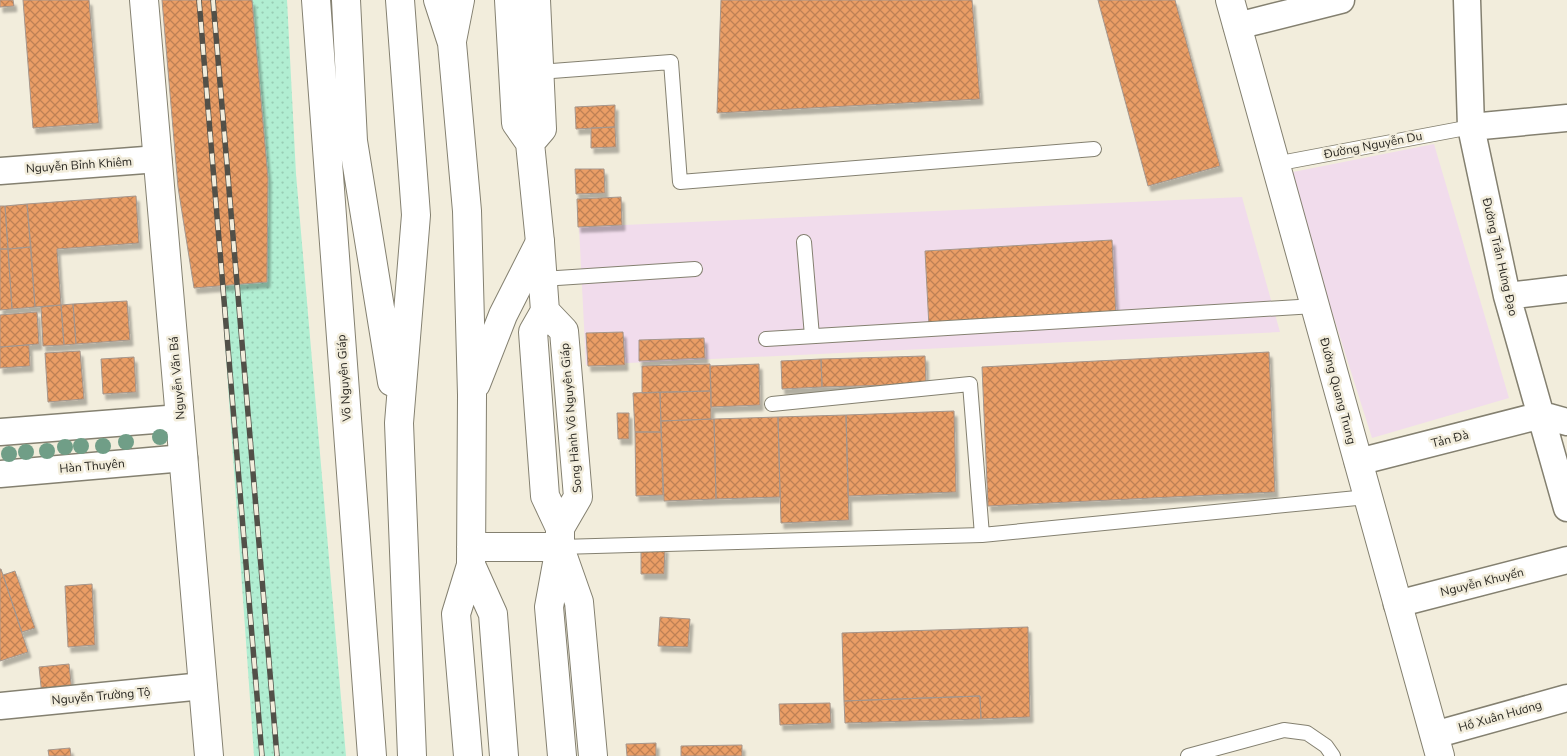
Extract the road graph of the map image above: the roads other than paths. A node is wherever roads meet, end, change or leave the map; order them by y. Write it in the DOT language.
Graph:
graph roads {
  1 [pos="144,0"];
  2 [pos="316,0"];
  3 [pos="346,0"];
  4 [pos="400,0"];
  5 [pos="460,0"];
  6 [pos="509,0"];
  7 [pos="536,0"];
  8 [pos="1341,0"];
  9 [pos="1467,0"];
  10 [pos="1233,13"];
  11 [pos="445,22"];
  12 [pos="539,72"];
  13 [pos="1567,118"];
  14 [pos="1471,127"];
  15 [pos="530,143"];
  16 [pos="1094,149"];
  17 [pos="158,159"];
  18 [pos="1275,164"];
  19 [pos="0,171"];
  20 [pos="540,242"];
  21 [pos="804,242"];
  22 [pos="695,268"];
  23 [pos="542,279"];
  24 [pos="1567,289"];
  25 [pos="1507,296"];
  26 [pos="1315,306"];
  27 [pos="812,336"];
  28 [pos="766,339"];
  29 [pos="472,395"];
  30 [pos="772,404"];
  31 [pos="1542,415"];
  32 [pos="180,418"];
  33 [pos="1567,422"];
  34 [pos="399,424"];
  35 [pos="0,432"];
  36 [pos="184,458"];
  37 [pos="1358,462"];
  38 [pos="0,474"];
  39 [pos="1368,497"];
  40 [pos="1567,508"];
  41 [pos="982,535"];
  42 [pos="560,537"];
  43 [pos="471,556"];
  44 [pos="1567,560"];
  45 [pos="1397,604"];
  46 [pos="203,686"];
  47 [pos="1567,698"];
  48 [pos="0,706"];
  49 [pos="1437,746"];
  50 [pos="209,756"];
  51 [pos="372,756"];
  52 [pos="412,756"];
  53 [pos="468,756"];
  54 [pos="504,756"];
  55 [pos="562,756"];
  56 [pos="593,756"];
  57 [pos="1188,756"];
  58 [pos="1334,756"];
  1 -- 17 [label="main road, Nguyễn Văn Bá"];
  2 -- 51 [label="main road, Võ Nguyên Giáp"];
  3 -- 34 [label="main road"];
  4 -- 34 [label="main road"];
  5 -- 11 [label="main road"];
  6 -- 15 [label="main road, Song Hành Võ Nguyên Giáp"];
  7 -- 12 [label="main road"];
  8 -- 10 [label="street"];
  9 -- 14 [label="street, Đường Trần Hưng Đạo"];
  10 -- 18 [label="main road, Đường Quang Trung"];
  11 -- 29 [label="main road"];
  12 -- 15 [label="main road"];
  12 -- 16 [label="lane"];
  13 -- 14 [label="street"];
  14 -- 18 [label="lane, Đường Nguyễn Du"];
  14 -- 25 [label="street, Đường Trần Hưng Đạo"];
  15 -- 20 [label="main road, Song Hành Võ Nguyên Giáp"];
  17 -- 19 [label="street, Nguyễn Bỉnh Khiêm"];
  17 -- 32 [label="main road, Nguyễn Văn Bá"];
  18 -- 26 [label="main road, Đường Quang Trung"];
  20 -- 23 [label="main road, Song Hành Võ Nguyên Giáp"];
  20 -- 29 [label="main road"];
  21 -- 27 [label="lane"];
  22 -- 23 [label="lane"];
  23 -- 42 [label="main road, Song Hành Võ Nguyên Giáp"];
  24 -- 25 [label="street"];
  25 -- 31 [label="street, Đường Trần Hưng Đạo"];
  26 -- 27 [label="lane"];
  26 -- 37 [label="main road, Đường Quang Trung"];
  27 -- 28 [label="lane"];
  29 -- 43 [label="main road"];
  30 -- 41 [label="lane"];
  31 -- 33 [label="street"];
  31 -- 37 [label="street, Tản Đà"];
  31 -- 40 [label="street, Đường Trần Hưng Đạo"];
  32 -- 35 [label="street"];
  32 -- 36 [label="main road, Nguyễn Văn Bá"];
  34 -- 52 [label="main road"];
  36 -- 38 [label="street, Hàn Thuyên"];
  36 -- 46 [label="main road, Nguyễn Văn Bá"];
  37 -- 39 [label="main road, Đường Quang Trung"];
  39 -- 41 [label="lane"];
  39 -- 45 [label="main road, Đường Quang Trung"];
  41 -- 42 [label="lane"];
  42 -- 43 [label="main road"];
  42 -- 55 [label="main road, Song Hành Võ Nguyên Giáp"];
  42 -- 56 [label="main road"];
  43 -- 53 [label="main road"];
  43 -- 54 [label="main road"];
  44 -- 45 [label="street, Nguyễn Khuyến"];
  45 -- 49 [label="main road, Đường Quang Trung"];
  46 -- 48 [label="street, Nguyễn Trường Tộ"];
  46 -- 50 [label="main road, Nguyễn Văn Bá"];
  47 -- 49 [label="street, Hồ Xuân Hương"];
  57 -- 58 [label="lane"];
}
